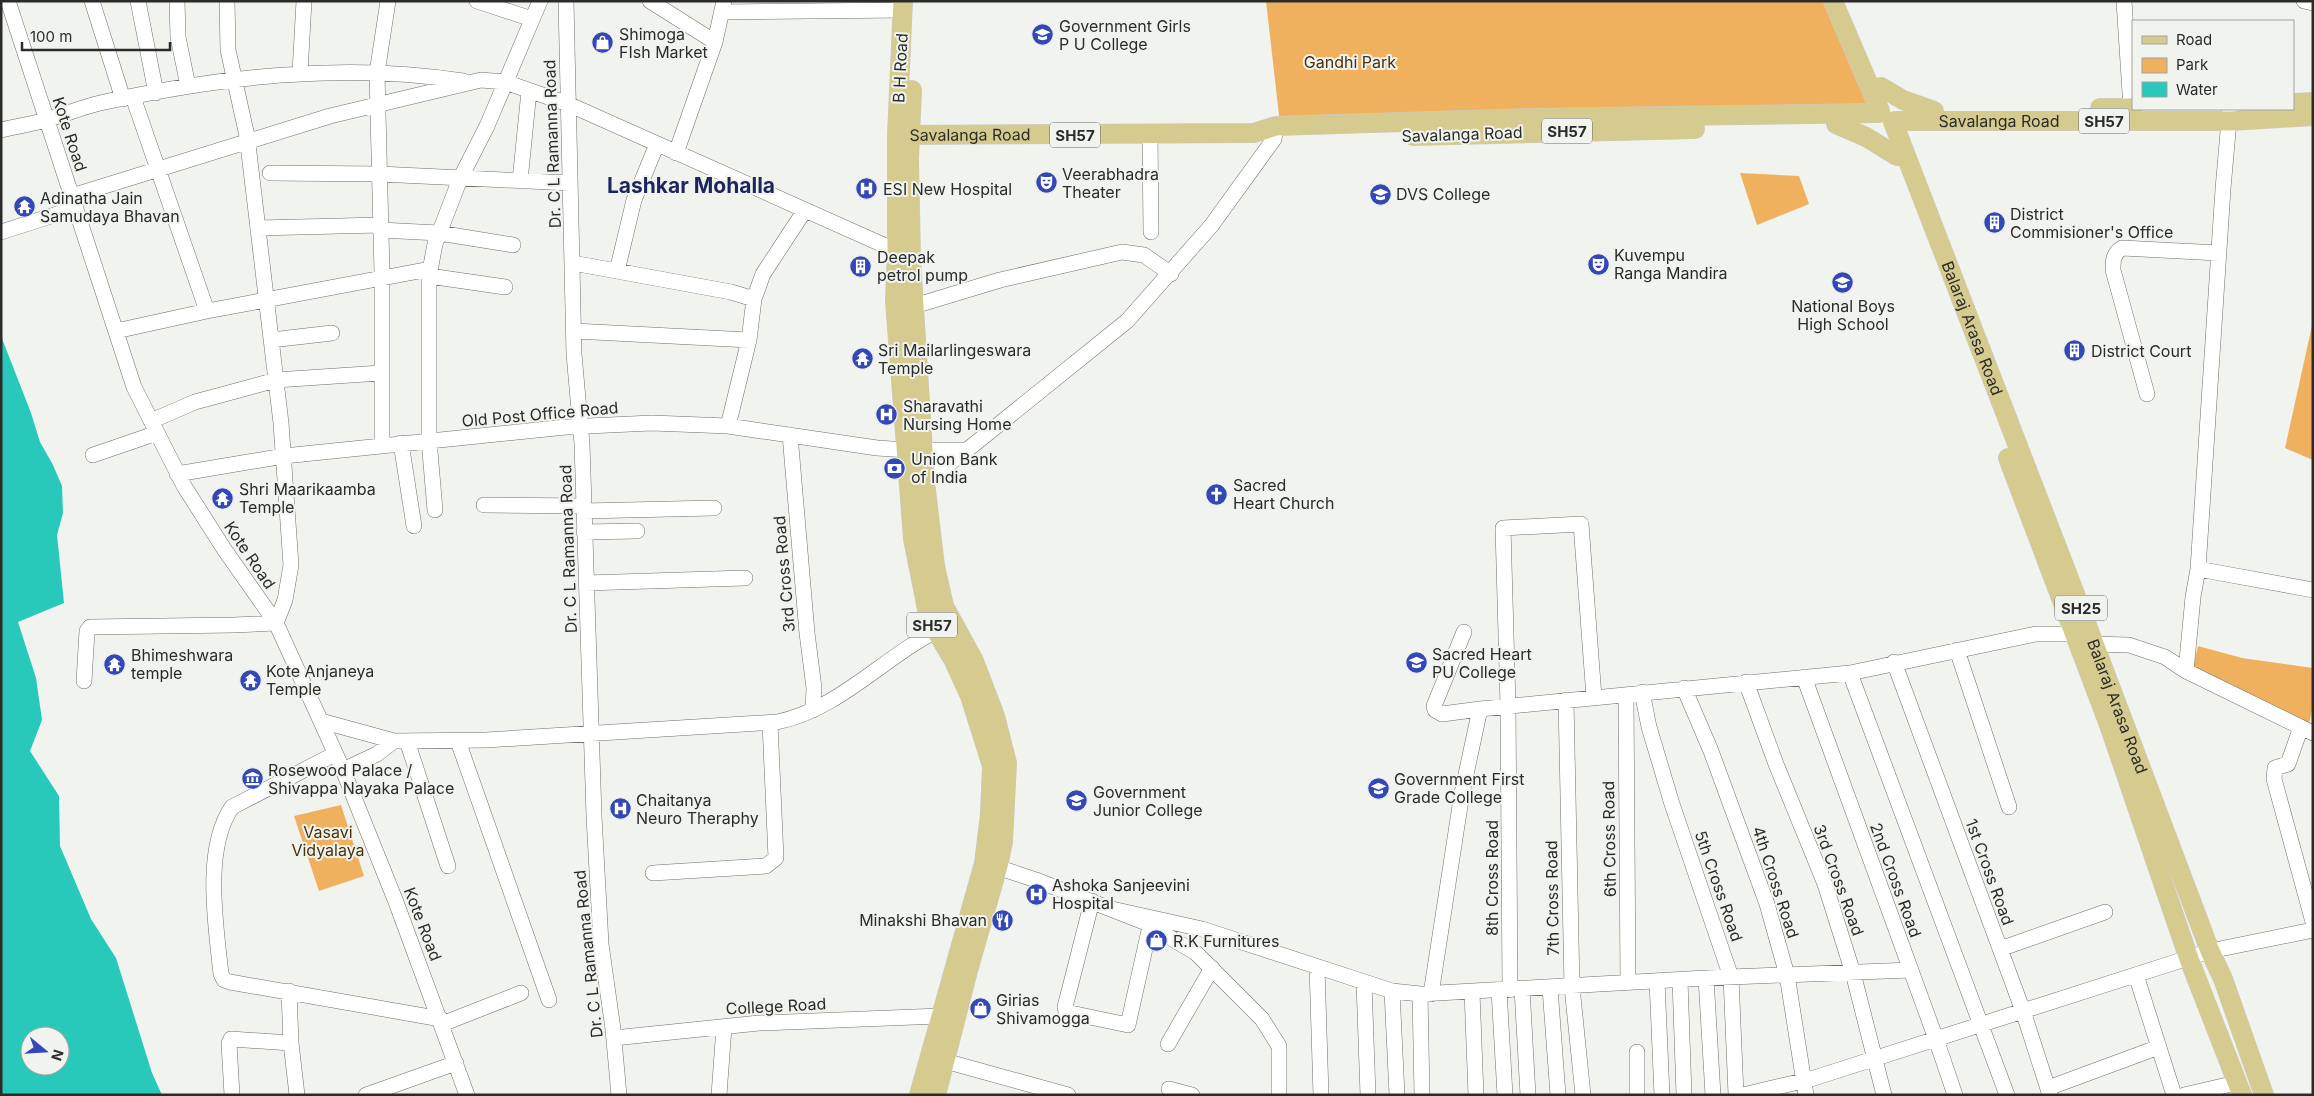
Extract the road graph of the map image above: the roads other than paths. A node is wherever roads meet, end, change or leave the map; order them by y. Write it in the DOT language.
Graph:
graph roads {
  1 [pos="8,1"];
  2 [pos="92,1"];
  3 [pos="138,1"];
  4 [pos="177,1"];
  5 [pos="227,1"];
  6 [pos="304,1"];
  7 [pos="388,1"];
  8 [pos="477,1"];
  9 [pos="540,1"];
  10 [pos="566,1"];
  11 [pos="650,1"];
  12 [pos="1833,1"];
  13 [pos="1842,1"];
  14 [pos="2124,1"];
  15 [pos="2304,1"];
  16 [pos="2313,3"];
  17 [pos="907,4"];
  18 [pos="873,6"];
  19 [pos="723,7"];
  20 [pos="532,19"];
  21 [pos="715,42"];
  22 [pos="300,73"];
  23 [pos="377,73"];
  24 [pos="235,80"];
  25 [pos="472,82"];
  26 [pos="505,82"];
  27 [pos="1874,84"];
  28 [pos="188,86"];
  29 [pos="529,91"];
  30 [pos="156,92"];
  31 [pos="128,98"];
  32 [pos="2313,102"];
  33 [pos="2294,103"];
  34 [pos="378,104"];
  35 [pos="568,104"];
  36 [pos="2132,108"];
  37 [pos="1934,111"];
  38 [pos="2230,115"];
  39 [pos="1888,116"];
  40 [pos="2313,116"];
  41 [pos="1842,119"];
  42 [pos="47,120"];
  43 [pos="1,130"];
  44 [pos="1275,133"];
  45 [pos="1150,134"];
  46 [pos="904,135"];
  47 [pos="247,141"];
  48 [pos="656,144"];
  49 [pos="676,153"];
  50 [pos="1897,156"];
  51 [pos="158,169"];
  52 [pos="270,173"];
  53 [pos="379,174"];
  54 [pos="460,178"];
  55 [pos="520,181"];
  56 [pos="570,183"];
  57 [pos="74,202"];
  58 [pos="805,210"];
  59 [pos="380,227"];
  60 [pos="258,228"];
  61 [pos="1,232"];
  62 [pos="1151,232"];
  63 [pos="439,233"];
  64 [pos="513,245"];
  65 [pos="898,251"];
  66 [pos="2219,253"];
  67 [pos="573,263"];
  68 [pos="617,271"];
  69 [pos="430,272"];
  70 [pos="1171,274"];
  71 [pos="382,276"];
  72 [pos="505,287"];
  73 [pos="267,299"];
  74 [pos="754,299"];
  75 [pos="914,306"];
  76 [pos="207,311"];
  77 [pos="116,331"];
  78 [pos="574,331"];
  79 [pos="332,333"];
  80 [pos="272,340"];
  81 [pos="748,340"];
  82 [pos="381,373"];
  83 [pos="276,380"];
  84 [pos="2147,394"];
  85 [pos="728,426"];
  86 [pos="154,427"];
  87 [pos="580,427"];
  88 [pos="790,435"];
  89 [pos="429,440"];
  90 [pos="401,443"];
  91 [pos="382,445"];
  92 [pos="916,450"];
  93 [pos="967,450"];
  94 [pos="93,456"];
  95 [pos="284,456"];
  96 [pos="177,474"];
  97 [pos="925,482"];
  98 [pos="484,505"];
  99 [pos="584,508"];
  100 [pos="714,508"];
  101 [pos="435,510"];
  102 [pos="414,526"];
  103 [pos="637,531"];
  104 [pos="584,532"];
  105 [pos="2198,569"];
  106 [pos="745,578"];
  107 [pos="586,583"];
  108 [pos="2313,590"];
  109 [pos="954,622"];
  110 [pos="276,623"];
  111 [pos="936,630"];
  112 [pos="1464,632"];
  113 [pos="2074,634"];
  114 [pos="2094,644"];
  115 [pos="1957,650"];
  116 [pos="1894,662"];
  117 [pos="2186,671"];
  118 [pos="1850,673"];
  119 [pos="1804,677"];
  120 [pos="84,681"];
  121 [pos="1746,682"];
  122 [pos="1684,688"];
  123 [pos="1642,692"];
  124 [pos="1626,696"];
  125 [pos="1594,697"];
  126 [pos="1566,700"];
  127 [pos="1508,706"];
  128 [pos="1480,709"];
  129 [pos="813,710"];
  130 [pos="321,721"];
  131 [pos="770,723"];
  132 [pos="2307,730"];
  133 [pos="592,733"];
  134 [pos="400,741"];
  135 [pos="458,741"];
  136 [pos="335,754"];
  137 [pos="343,770"];
  138 [pos="2009,807"];
  139 [pos="991,864"];
  140 [pos="448,866"];
  141 [pos="654,873"];
  142 [pos="1092,901"];
  143 [pos="1112,909"];
  144 [pos="2105,912"];
  145 [pos="2313,922"];
  146 [pos="1150,926"];
  147 [pos="2313,930"];
  148 [pos="2000,949"];
  149 [pos="2210,950"];
  150 [pos="2189,959"];
  151 [pos="1317,967"];
  152 [pos="1212,968"];
  153 [pos="1912,970"];
  154 [pos="1853,973"];
  155 [pos="1787,975"];
  156 [pos="2136,975"];
  157 [pos="1731,977"];
  158 [pos="1706,978"];
  159 [pos="1680,980"];
  160 [pos="1657,981"];
  161 [pos="1628,982"];
  162 [pos="1364,983"];
  163 [pos="1572,987"];
  164 [pos="1550,988"];
  165 [pos="1510,990"];
  166 [pos="289,991"];
  167 [pos="1392,991"];
  168 [pos="1472,992"];
  169 [pos="521,993"];
  170 [pos="1425,994"];
  171 [pos="550,1000"];
  172 [pos="2023,1011"];
  173 [pos="940,1016"];
  174 [pos="442,1022"];
  175 [pos="1982,1025"];
  176 [pos="724,1027"];
  177 [pos="614,1038"];
  178 [pos="1936,1039"];
  179 [pos="291,1043"];
  180 [pos="1168,1044"];
  181 [pos="2159,1047"];
  182 [pos="1637,1052"];
  183 [pos="1875,1059"];
  184 [pos="945,1061"];
  185 [pos="456,1063"];
  186 [pos="1805,1088"];
  187 [pos="1169,1089"];
  188 [pos="2239,1089"];
  189 [pos="2049,1091"];
  190 [pos="232,1095"];
  191 [pos="297,1095"];
  192 [pos="366,1095"];
  193 [pos="467,1095"];
  194 [pos="619,1095"];
  195 [pos="719,1095"];
  196 [pos="919,1095"];
  197 [pos="936,1095"];
  198 [pos="1068,1095"];
  199 [pos="1192,1095"];
  200 [pos="1280,1095"];
  201 [pos="1321,1095"];
  202 [pos="1368,1095"];
  203 [pos="1397,1095"];
  204 [pos="1422,1095"];
  205 [pos="1476,1095"];
  206 [pos="1505,1095"];
  207 [pos="1528,1095"];
  208 [pos="1558,1095"];
  209 [pos="1582,1095"];
  210 [pos="1638,1095"];
  211 [pos="1662,1095"];
  212 [pos="1684,1095"];
  213 [pos="1713,1095"];
  214 [pos="1736,1095"];
  215 [pos="1743,1095"];
  216 [pos="1884,1095"];
  217 [pos="1955,1095"];
  218 [pos="2006,1095"];
  219 [pos="2174,1095"];
  220 [pos="2184,1095"];
  221 [pos="2264,1095"];
  1 -- 42 [label="street, Kote Road"];
  2 -- 31 [label="street"];
  3 -- 30 [label="street"];
  4 -- 28 [label="street"];
  5 -- 24 [label="street"];
  6 -- 22 [label="street"];
  7 -- 23 [label="street"];
  8 -- 20 [label="street"];
  9 -- 20 [label="street"];
  10 -- 35 [label="street, Dr. C L Ramanna Road"];
  11 -- 21 [label="street"];
  12 -- 27 [label="main road"];
  13 -- 27 [label="main road"];
  14 -- 36 [label="street"];
  15 -- 16 [label="street"];
  17 -- 18 [label="street"];
  17 -- 46 [label="main road"];
  18 -- 19 [label="street"];
  19 -- 21 [label="street"];
  20 -- 26 [label="street"];
  21 -- 49 [label="street"];
  22 -- 23 [label="street"];
  22 -- 24 [label="street"];
  23 -- 25 [label="street"];
  23 -- 34 [label="street"];
  24 -- 28 [label="street"];
  24 -- 47 [label="street"];
  25 -- 26 [label="street"];
  25 -- 34 [label="street"];
  26 -- 29 [label="street"];
  26 -- 54 [label="street"];
  27 -- 37 [label="main road"];
  27 -- 39 [label="main road"];
  27 -- 41 [label="main road"];
  28 -- 30 [label="street"];
  29 -- 35 [label="street"];
  29 -- 55 [label="street"];
  30 -- 31 [label="street"];
  31 -- 42 [label="street"];
  31 -- 51 [label="street"];
  32 -- 33 [label="main road"];
  34 -- 47 [label="street"];
  34 -- 53 [label="street"];
  35 -- 48 [label="street"];
  35 -- 56 [label="street, Dr. C L Ramanna Road"];
  36 -- 37 [label="main road, Savalanga Road / SH57"];
  37 -- 39 [label="main road, Savalanga Road / SH57"];
  38 -- 39 [label="main road, Savalanga Road / SH57"];
  38 -- 40 [label="main road, Savalanga Road / SH57"];
  38 -- 66 [label="street"];
  39 -- 41 [label="main road, Savalanga Road / SH57"];
  39 -- 50 [label="main road, Balaraj Arasa Road / SH25"];
  39 -- 114 [label="main road, Balaraj Arasa Road / SH25"];
  41 -- 44 [label="main road, Savalanga Road / SH57"];
  41 -- 50 [label="main road"];
  42 -- 43 [label="street"];
  42 -- 57 [label="street, Kote Road"];
  44 -- 45 [label="main road, Savalanga Road / SH57"];
  44 -- 70 [label="street"];
  45 -- 46 [label="main road, Savalanga Road / SH57"];
  45 -- 62 [label="street"];
  46 -- 65 [label="main road, SH57"];
  46 -- 75 [label="main road, SH57"];
  47 -- 51 [label="street"];
  47 -- 60 [label="street"];
  48 -- 49 [label="street"];
  48 -- 68 [label="street"];
  49 -- 58 [label="street"];
  50 -- 113 [label="main road, Balaraj Arasa Road / SH25"];
  51 -- 57 [label="street"];
  51 -- 76 [label="street"];
  52 -- 53 [label="street"];
  53 -- 54 [label="street"];
  53 -- 59 [label="street"];
  54 -- 55 [label="street"];
  54 -- 63 [label="street"];
  55 -- 56 [label="street"];
  56 -- 67 [label="street, Dr. C L Ramanna Road"];
  57 -- 61 [label="street"];
  57 -- 77 [label="street, Kote Road"];
  58 -- 65 [label="street"];
  58 -- 74 [label="street"];
  59 -- 60 [label="street"];
  59 -- 63 [label="street"];
  59 -- 71 [label="street"];
  60 -- 73 [label="street"];
  63 -- 64 [label="street"];
  63 -- 69 [label="street"];
  65 -- 92 [label="main road, SH57"];
  66 -- 84 [label="street"];
  66 -- 105 [label="street"];
  67 -- 68 [label="street"];
  67 -- 78 [label="street, Dr. C L Ramanna Road"];
  68 -- 74 [label="street"];
  69 -- 71 [label="street"];
  69 -- 72 [label="street"];
  69 -- 89 [label="street"];
  70 -- 75 [label="street"];
  70 -- 93 [label="street"];
  71 -- 73 [label="street"];
  71 -- 82 [label="street"];
  73 -- 76 [label="street"];
  73 -- 80 [label="street"];
  74 -- 81 [label="street"];
  75 -- 92 [label="main road, SH57"];
  76 -- 77 [label="street"];
  77 -- 86 [label="street, Kote Road"];
  78 -- 81 [label="street"];
  78 -- 87 [label="street, Dr. C L Ramanna Road"];
  79 -- 80 [label="street"];
  80 -- 83 [label="street"];
  81 -- 85 [label="street"];
  82 -- 83 [label="street"];
  82 -- 91 [label="street"];
  83 -- 86 [label="street"];
  83 -- 95 [label="street"];
  85 -- 87 [label="street, Old Post Office Road"];
  85 -- 88 [label="street, Old Post Office Road"];
  86 -- 94 [label="street"];
  86 -- 96 [label="street, Kote Road"];
  87 -- 89 [label="street, Old Post Office Road"];
  87 -- 99 [label="street, Dr. C L Ramanna Road"];
  88 -- 92 [label="street, Old Post Office Road"];
  88 -- 129 [label="street, 3rd Cross Road"];
  89 -- 90 [label="street, Old Post Office Road"];
  89 -- 101 [label="street"];
  90 -- 91 [label="street, Old Post Office Road"];
  90 -- 102 [label="street"];
  91 -- 95 [label="street, Old Post Office Road"];
  92 -- 93 [label="street, Old Post Office Road"];
  92 -- 97 [label="main road, SH57"];
  92 -- 111 [label="main road, SH57"];
  93 -- 97 [label="street"];
  95 -- 96 [label="street, Old Post Office Road"];
  95 -- 110 [label="street"];
  96 -- 110 [label="street, Kote Road"];
  97 -- 109 [label="main road, SH57"];
  98 -- 99 [label="street"];
  99 -- 100 [label="street"];
  99 -- 104 [label="street, Dr. C L Ramanna Road"];
  103 -- 104 [label="street"];
  104 -- 107 [label="street, Dr. C L Ramanna Road"];
  105 -- 108 [label="street"];
  105 -- 117 [label="street"];
  106 -- 107 [label="street"];
  107 -- 133 [label="street, Dr. C L Ramanna Road"];
  109 -- 111 [label="street"];
  109 -- 139 [label="main road, SH57"];
  110 -- 120 [label="street"];
  110 -- 130 [label="street, Kote Road"];
  111 -- 129 [label="street"];
  111 -- 139 [label="main road, SH57"];
  112 -- 128 [label="street"];
  113 -- 114 [label="street"];
  113 -- 115 [label="street"];
  113 -- 150 [label="main road, Balaraj Arasa Road / SH25"];
  114 -- 117 [label="street"];
  114 -- 149 [label="main road, Balaraj Arasa Road / SH25"];
  115 -- 116 [label="street"];
  115 -- 138 [label="street"];
  116 -- 118 [label="street"];
  116 -- 148 [label="street, 1st Cross Road"];
  117 -- 132 [label="street"];
  118 -- 119 [label="street"];
  118 -- 175 [label="street"];
  119 -- 121 [label="street"];
  119 -- 153 [label="street, 2nd Cross Road"];
  121 -- 122 [label="street"];
  121 -- 154 [label="street, 3rd Cross Road"];
  122 -- 123 [label="street"];
  122 -- 155 [label="street, 4th Cross Road"];
  123 -- 124 [label="street"];
  123 -- 157 [label="street, 5th Cross Road"];
  124 -- 125 [label="street"];
  124 -- 161 [label="street, 6th Cross Road"];
  125 -- 126 [label="street"];
  125 -- 127 [label="street, 8th Cross Road"];
  126 -- 127 [label="street"];
  126 -- 163 [label="street, 7th Cross Road"];
  127 -- 128 [label="street"];
  127 -- 165 [label="street, 8th Cross Road"];
  128 -- 170 [label="street"];
  129 -- 131 [label="street"];
  130 -- 134 [label="street"];
  130 -- 136 [label="street, Kote Road"];
  131 -- 133 [label="street"];
  131 -- 141 [label="street"];
  132 -- 145 [label="street"];
  133 -- 135 [label="street"];
  133 -- 177 [label="street, Dr. C L Ramanna Road"];
  134 -- 135 [label="street"];
  134 -- 137 [label="street"];
  134 -- 140 [label="street"];
  135 -- 171 [label="street"];
  136 -- 137 [label="street, Kote Road"];
  136 -- 166 [label="street"];
  137 -- 174 [label="street, Kote Road"];
  139 -- 142 [label="street"];
  139 -- 173 [label="main road, SH57"];
  139 -- 184 [label="main road, SH57"];
  142 -- 143 [label="street"];
  142 -- 146 [label="street"];
  143 -- 146 [label="street"];
  143 -- 151 [label="street"];
  144 -- 148 [label="street"];
  146 -- 152 [label="street"];
  147 -- 149 [label="street"];
  148 -- 172 [label="street, 1st Cross Road"];
  149 -- 150 [label="street"];
  149 -- 221 [label="main road, Balaraj Arasa Road / SH25"];
  150 -- 156 [label="street"];
  150 -- 188 [label="main road, Balaraj Arasa Road / SH25"];
  151 -- 162 [label="street"];
  151 -- 201 [label="street"];
  152 -- 180 [label="street"];
  152 -- 200 [label="street"];
  153 -- 154 [label="street"];
  153 -- 178 [label="street, 2nd Cross Road"];
  154 -- 155 [label="street"];
  154 -- 183 [label="street, 3rd Cross Road"];
  155 -- 157 [label="street"];
  155 -- 186 [label="street, 4th Cross Road"];
  156 -- 172 [label="street"];
  156 -- 181 [label="street"];
  157 -- 158 [label="street"];
  157 -- 214 [label="street, 5th Cross Road"];
  158 -- 159 [label="street"];
  158 -- 213 [label="street"];
  159 -- 160 [label="street"];
  159 -- 212 [label="street"];
  160 -- 161 [label="street"];
  160 -- 211 [label="street"];
  161 -- 163 [label="street"];
  162 -- 167 [label="street"];
  162 -- 202 [label="street"];
  163 -- 164 [label="street"];
  163 -- 209 [label="street, 7th Cross Road"];
  164 -- 165 [label="street"];
  164 -- 208 [label="street"];
  165 -- 168 [label="street"];
  165 -- 206 [label="street"];
  165 -- 207 [label="street, 8th Cross Road"];
  166 -- 174 [label="street"];
  166 -- 179 [label="street"];
  167 -- 170 [label="street"];
  167 -- 203 [label="street"];
  168 -- 170 [label="street"];
  168 -- 205 [label="street"];
  169 -- 174 [label="street"];
  170 -- 204 [label="street"];
  172 -- 175 [label="street"];
  172 -- 189 [label="street, 1st Cross Road"];
  173 -- 176 [label="street, College Road"];
  173 -- 196 [label="main road, SH57"];
  174 -- 185 [label="street, Kote Road"];
  175 -- 178 [label="street"];
  175 -- 218 [label="street"];
  176 -- 177 [label="street, College Road"];
  176 -- 195 [label="street"];
  177 -- 194 [label="street, Dr. C L Ramanna Road"];
  178 -- 183 [label="street"];
  178 -- 217 [label="street, 2nd Cross Road"];
  179 -- 190 [label="street"];
  179 -- 191 [label="street"];
  181 -- 189 [label="street"];
  181 -- 219 [label="street"];
  182 -- 210 [label="street"];
  183 -- 186 [label="street"];
  183 -- 216 [label="street, 3rd Cross Road"];
  184 -- 197 [label="main road, SH57"];
  184 -- 198 [label="street"];
  185 -- 192 [label="street"];
  185 -- 193 [label="street, Kote Road"];
  186 -- 215 [label="street"];
  187 -- 199 [label="street"];
  188 -- 220 [label="street"];
}
